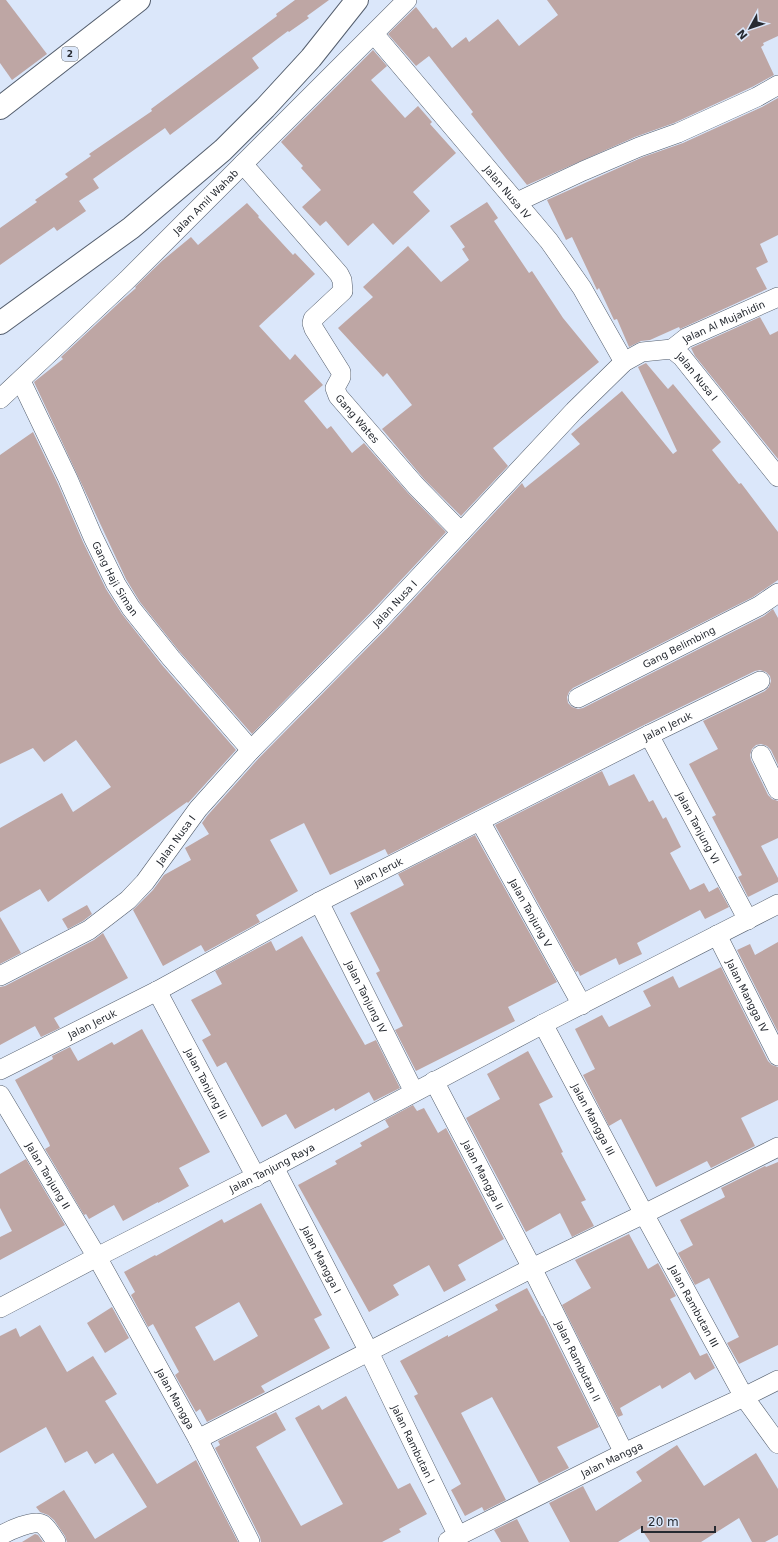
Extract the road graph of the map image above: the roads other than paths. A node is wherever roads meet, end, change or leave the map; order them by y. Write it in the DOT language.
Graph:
graph roads {
  1 [pos="139,0"];
  2 [pos="357,0"];
  3 [pos="407,0"];
  4 [pos="374,34"];
  5 [pos="778,85"];
  6 [pos="0,108"];
  7 [pos="243,164"];
  8 [pos="517,202"];
  9 [pos="778,297"];
  10 [pos="0,323"];
  11 [pos="672,349"];
  12 [pos="624,362"];
  13 [pos="22,381"];
  14 [pos="0,399"];
  15 [pos="778,477"];
  16 [pos="461,532"];
  17 [pos="778,593"];
  18 [pos="760,681"];
  19 [pos="578,698"];
  20 [pos="649,735"];
  21 [pos="250,750"];
  22 [pos="761,755"];
  23 [pos="778,790"];
  24 [pos="480,821"];
  25 [pos="319,902"];
  26 [pos="778,904"];
  27 [pos="748,920"];
  28 [pos="717,935"];
  29 [pos="0,976"];
  30 [pos="157,991"];
  31 [pos="582,1004"];
  32 [pos="543,1024"];
  33 [pos="778,1056"];
  34 [pos="0,1070"];
  35 [pos="434,1081"];
  36 [pos="414,1092"];
  37 [pos="0,1095"];
  38 [pos="778,1147"];
  39 [pos="274,1167"];
  40 [pos="256,1177"];
  41 [pos="644,1214"];
  42 [pos="97,1257"];
  43 [pos="532,1268"];
  44 [pos="0,1308"];
  45 [pos="369,1352"];
  46 [pos="778,1380"];
  47 [pos="744,1397"];
  48 [pos="198,1438"];
  49 [pos="778,1444"];
  50 [pos="624,1454"];
  51 [pos="0,1536"];
  52 [pos="452,1539"];
  53 [pos="56,1542"];
  54 [pos="250,1542"];
  1 -- 6 [label="highway, 2"];
  2 -- 10 [label="highway"];
  3 -- 4 [label="street, Jalan Amil Wahab"];
  4 -- 7 [label="street, Jalan Amil Wahab"];
  4 -- 8 [label="street, Jalan Nusa IV"];
  5 -- 8 [label="street"];
  7 -- 13 [label="street, Jalan Amil Wahab"];
  7 -- 16 [label="street, Gang Wates"];
  8 -- 12 [label="street, Jalan Nusa IV"];
  9 -- 11 [label="street, Jalan Al Mujahidin"];
  11 -- 12 [label="street, Jalan Nusa I"];
  11 -- 15 [label="street, Jalan Nusa I"];
  12 -- 16 [label="street, Jalan Nusa I"];
  13 -- 14 [label="street, Jalan Amil Wahab"];
  13 -- 21 [label="street, Gang Haji Siman"];
  16 -- 21 [label="street, Jalan Nusa I"];
  17 -- 19 [label="street, Gang Belimbing"];
  18 -- 20 [label="street, Jalan Jeruk"];
  20 -- 24 [label="street, Jalan Jeruk"];
  20 -- 27 [label="street, Jalan Tanjung VI"];
  21 -- 29 [label="street, Jalan Nusa I"];
  22 -- 23 [label="street"];
  24 -- 25 [label="street, Jalan Jeruk"];
  24 -- 31 [label="street, Jalan Tanjung V"];
  25 -- 30 [label="street, Jalan Jeruk"];
  25 -- 36 [label="street, Jalan Tanjung IV"];
  26 -- 27 [label="street, Jalan Tanjung Raya"];
  27 -- 28 [label="street, Jalan Tanjung Raya"];
  28 -- 31 [label="street, Jalan Tanjung Raya"];
  28 -- 33 [label="street, Jalan Mangga IV"];
  30 -- 34 [label="street, Jalan Jeruk"];
  30 -- 40 [label="street, Jalan Tanjung III"];
  31 -- 32 [label="street, Jalan Tanjung Raya"];
  32 -- 35 [label="street, Jalan Tanjung Raya"];
  32 -- 41 [label="street, Jalan Mangga III"];
  35 -- 36 [label="street, Jalan Tanjung Raya"];
  35 -- 43 [label="street, Jalan Mangga II"];
  36 -- 39 [label="street, Jalan Tanjung Raya"];
  37 -- 42 [label="street, Jalan Tanjung II"];
  38 -- 41 [label="street"];
  39 -- 40 [label="street, Jalan Tanjung Raya"];
  39 -- 45 [label="street, Jalan Mangga I"];
  40 -- 42 [label="street, Jalan Tanjung Raya"];
  41 -- 43 [label="street"];
  41 -- 47 [label="street, Jalan Rambutan III"];
  42 -- 44 [label="street, Jalan Tanjung Raya"];
  42 -- 48 [label="street, Jalan Mangga"];
  43 -- 45 [label="street"];
  43 -- 50 [label="street, Jalan Rambutan II"];
  45 -- 48 [label="street"];
  45 -- 52 [label="street, Jalan Rambutan I"];
  46 -- 47 [label="street, Jalan Mangga"];
  47 -- 49 [label="street, Jalan Rambutan III"];
  47 -- 50 [label="street, Jalan Mangga"];
  48 -- 54 [label="street, Jalan Mangga"];
  50 -- 52 [label="street, Jalan Mangga"];
  51 -- 53 [label="street"];
}
